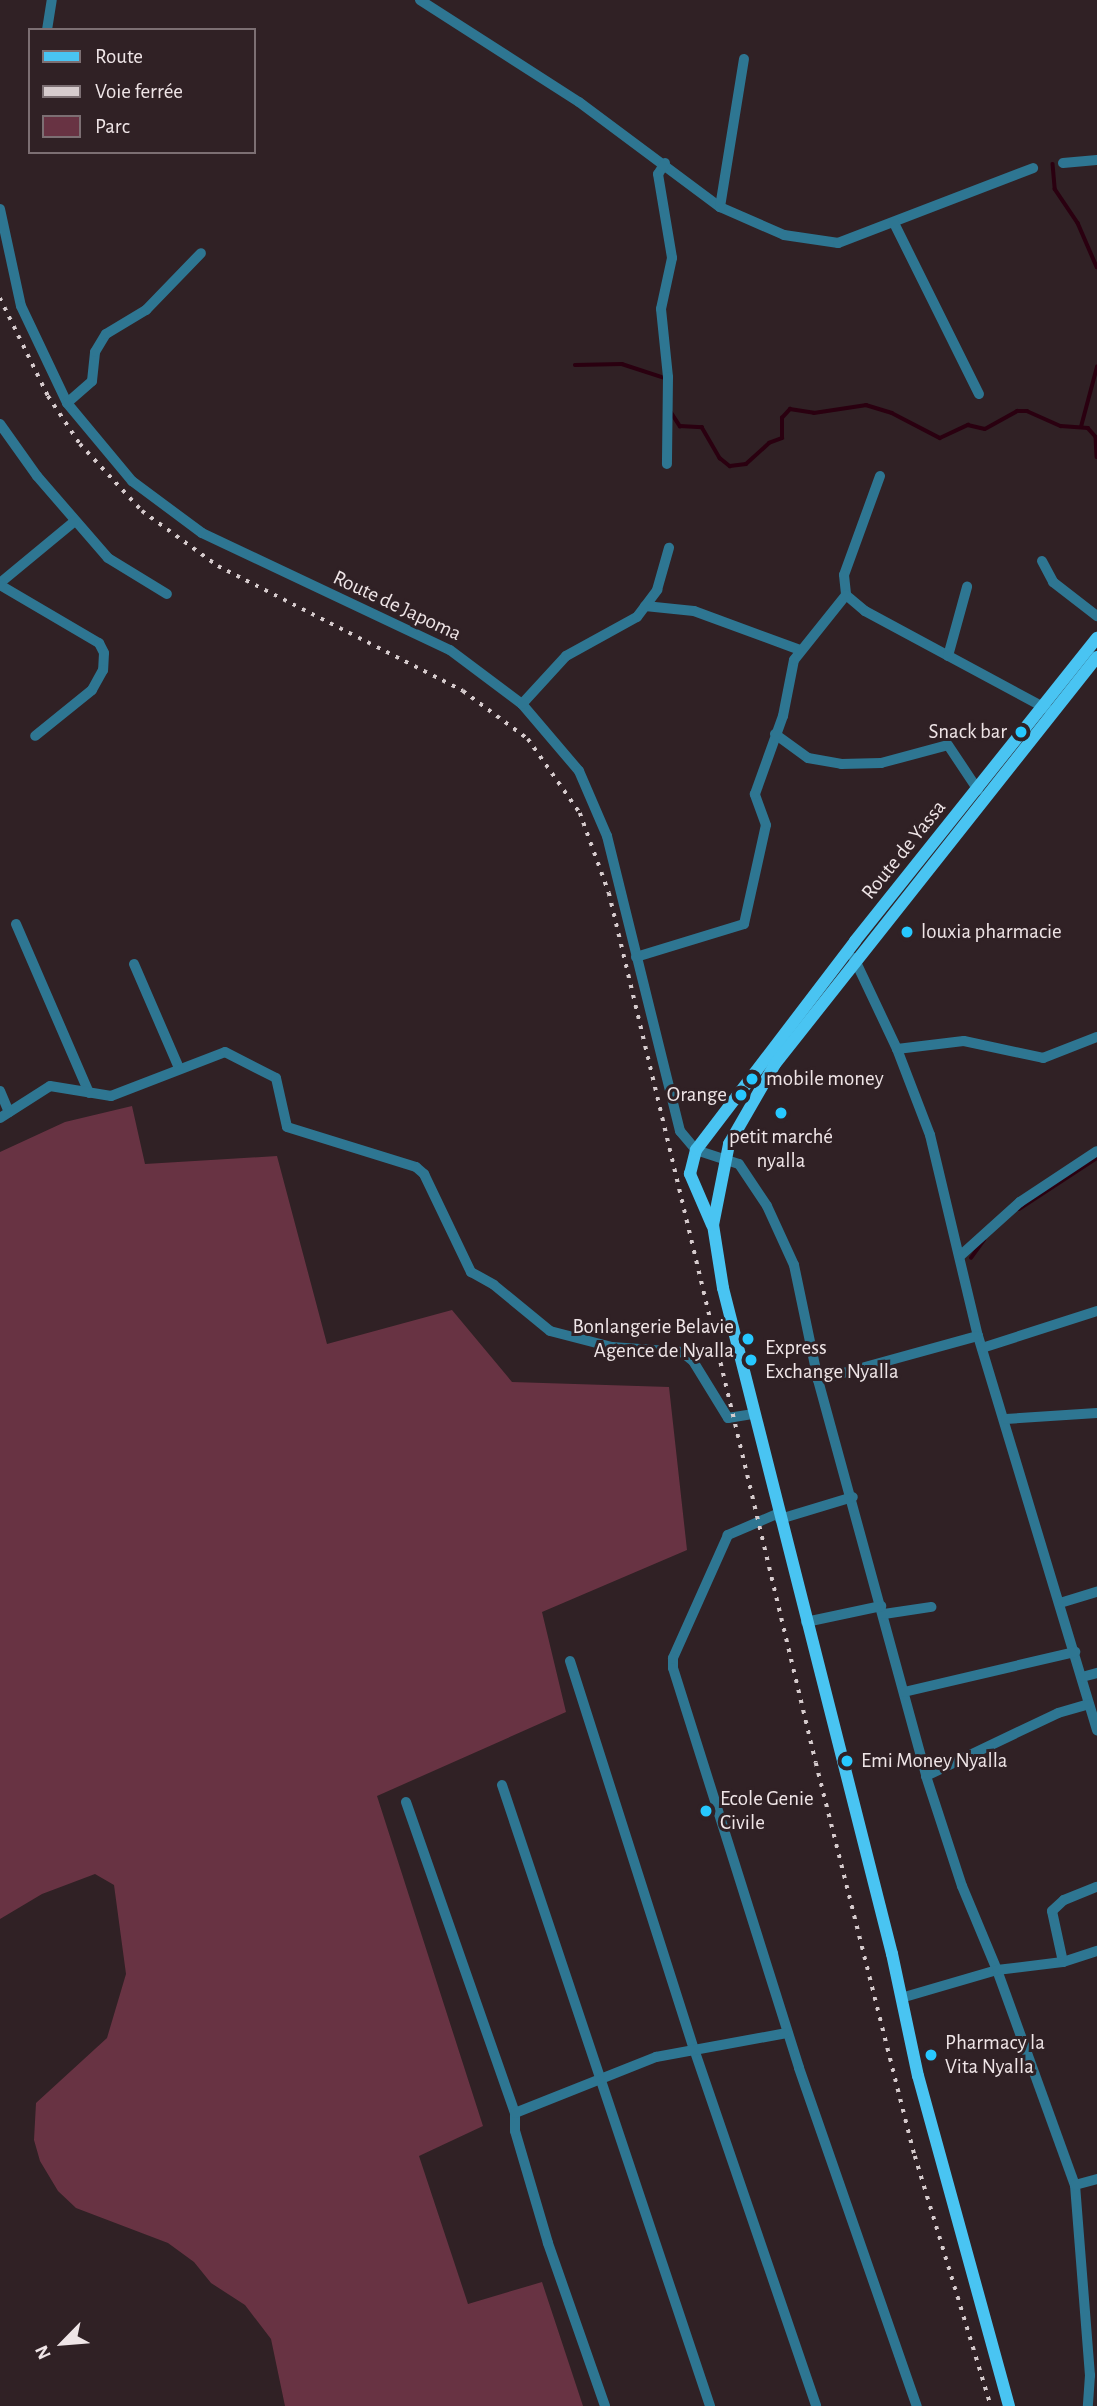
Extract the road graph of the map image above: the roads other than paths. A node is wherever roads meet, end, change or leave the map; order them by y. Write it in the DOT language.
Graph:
graph roads {
  1 [pos="52,0"];
  2 [pos="420,0"];
  3 [pos="47,28"];
  4 [pos="744,59"];
  5 [pos="1097,160"];
  6 [pos="665,163"];
  7 [pos="1063,163"];
  8 [pos="1033,168"];
  9 [pos="720,206"];
  10 [pos="0,209"];
  11 [pos="894,223"];
  12 [pos="201,253"];
  13 [pos="979,394"];
  14 [pos="67,403"];
  15 [pos="0,424"];
  16 [pos="667,464"];
  17 [pos="880,476"];
  18 [pos="75,521"];
  19 [pos="669,548"];
  20 [pos="1042,561"];
  21 [pos="0,584"];
  22 [pos="967,587"];
  23 [pos="167,594"];
  24 [pos="846,595"];
  25 [pos="645,606"];
  26 [pos="1097,616"];
  27 [pos="1097,638"];
  28 [pos="800,650"];
  29 [pos="948,656"];
  30 [pos="1097,657"];
  31 [pos="522,704"];
  32 [pos="1049,711"];
  33 [pos="775,734"];
  34 [pos="35,736"];
  35 [pos="978,790"];
  36 [pos="16,924"];
  37 [pos="851,955"];
  38 [pos="636,957"];
  39 [pos="134,964"];
  40 [pos="1097,1037"];
  41 [pos="897,1049"];
  42 [pos="771,1061"];
  43 [pos="179,1068"];
  44 [pos="0,1091"];
  45 [pos="89,1093"];
  46 [pos="4,1115"];
  47 [pos="696,1150"];
  48 [pos="1097,1151"];
  49 [pos="725,1158"];
  50 [pos="713,1225"];
  51 [pos="960,1256"];
  52 [pos="1097,1311"];
  53 [pos="978,1336"];
  54 [pos="982,1348"];
  55 [pos="818,1380"];
  56 [pos="1097,1413"];
  57 [pos="754,1414"];
  58 [pos="1006,1419"];
  59 [pos="853,1497"];
  60 [pos="780,1516"];
  61 [pos="1097,1592"];
  62 [pos="1060,1603"];
  63 [pos="930,1607"];
  64 [pos="883,1610"];
  65 [pos="806,1622"];
  66 [pos="1075,1652"];
  67 [pos="570,1661"];
  68 [pos="1097,1673"];
  69 [pos="1082,1677"];
  70 [pos="904,1692"];
  71 [pos="1089,1704"];
  72 [pos="1097,1730"];
  73 [pos="926,1776"];
  74 [pos="502,1785"];
  75 [pos="406,1802"];
  76 [pos="1097,1887"];
  77 [pos="1097,1951"];
  78 [pos="1063,1962"];
  79 [pos="997,1970"];
  80 [pos="901,1998"];
  81 [pos="787,2033"];
  82 [pos="694,2049"];
  83 [pos="600,2077"];
  84 [pos="515,2113"];
  85 [pos="1097,2179"];
  86 [pos="1075,2185"];
  87 [pos="1094,2374"];
  88 [pos="605,2406"];
  89 [pos="710,2406"];
  90 [pos="817,2406"];
  91 [pos="917,2406"];
  92 [pos="1009,2406"];
  93 [pos="1088,2406"];
  1 -- 3 [label="street"];
  2 -- 6 [label="street"];
  4 -- 9 [label="street"];
  5 -- 7 [label="street"];
  6 -- 9 [label="street"];
  6 -- 16 [label="street"];
  8 -- 11 [label="street"];
  9 -- 11 [label="street"];
  10 -- 14 [label="street, Route de Japoma"];
  11 -- 13 [label="street"];
  12 -- 14 [label="street"];
  14 -- 31 [label="street, Route de Japoma"];
  15 -- 18 [label="street"];
  17 -- 24 [label="street"];
  18 -- 21 [label="street"];
  18 -- 23 [label="street"];
  19 -- 25 [label="street"];
  20 -- 26 [label="street"];
  21 -- 34 [label="street"];
  22 -- 29 [label="street"];
  24 -- 28 [label="street"];
  24 -- 29 [label="street"];
  25 -- 28 [label="street"];
  25 -- 31 [label="street"];
  27 -- 32 [label="main road, Route de Yassa"];
  28 -- 33 [label="street"];
  29 -- 32 [label="street"];
  30 -- 32 [label="main road, Route de Yassa"];
  31 -- 38 [label="street, Route de Japoma"];
  32 -- 35 [label="main road, Route de Yassa"];
  32 -- 37 [label="main road, Route de Yassa"];
  33 -- 35 [label="street"];
  33 -- 38 [label="street"];
  35 -- 37 [label="main road, Route de Yassa"];
  36 -- 45 [label="street"];
  37 -- 41 [label="street"];
  37 -- 42 [label="main road, Route de Yassa"];
  38 -- 47 [label="street, Route de Japoma"];
  39 -- 43 [label="street"];
  40 -- 41 [label="street"];
  41 -- 51 [label="street"];
  42 -- 47 [label="main road, Route de Yassa"];
  42 -- 49 [label="main road, Route de Yassa"];
  43 -- 45 [label="street"];
  43 -- 57 [label="street"];
  44 -- 46 [label="street"];
  45 -- 46 [label="street"];
  47 -- 49 [label="street"];
  47 -- 50 [label="main road"];
  48 -- 51 [label="street"];
  49 -- 50 [label="main road, Route de Yassa"];
  49 -- 55 [label="street"];
  50 -- 57 [label="main road"];
  51 -- 53 [label="street"];
  52 -- 54 [label="street"];
  53 -- 54 [label="street"];
  53 -- 55 [label="street"];
  54 -- 58 [label="street"];
  55 -- 59 [label="street"];
  56 -- 58 [label="street"];
  57 -- 60 [label="main road"];
  58 -- 62 [label="street"];
  59 -- 60 [label="street"];
  59 -- 64 [label="street"];
  60 -- 65 [label="main road"];
  60 -- 81 [label="street"];
  61 -- 62 [label="street"];
  62 -- 66 [label="street"];
  63 -- 64 [label="street"];
  64 -- 65 [label="street"];
  64 -- 70 [label="street"];
  65 -- 80 [label="main road"];
  66 -- 69 [label="street"];
  66 -- 70 [label="street"];
  67 -- 82 [label="street"];
  68 -- 69 [label="street"];
  69 -- 71 [label="street"];
  70 -- 73 [label="street"];
  71 -- 72 [label="street"];
  71 -- 73 [label="street"];
  73 -- 79 [label="street"];
  74 -- 83 [label="street"];
  75 -- 84 [label="street"];
  76 -- 78 [label="street"];
  77 -- 78 [label="street"];
  78 -- 79 [label="street"];
  79 -- 80 [label="street"];
  79 -- 86 [label="street"];
  80 -- 92 [label="main road"];
  81 -- 82 [label="street"];
  81 -- 91 [label="street"];
  82 -- 83 [label="street"];
  82 -- 90 [label="street"];
  83 -- 84 [label="street"];
  83 -- 89 [label="street"];
  84 -- 88 [label="street"];
  85 -- 86 [label="street"];
  86 -- 87 [label="street"];
  87 -- 93 [label="street"];
}
